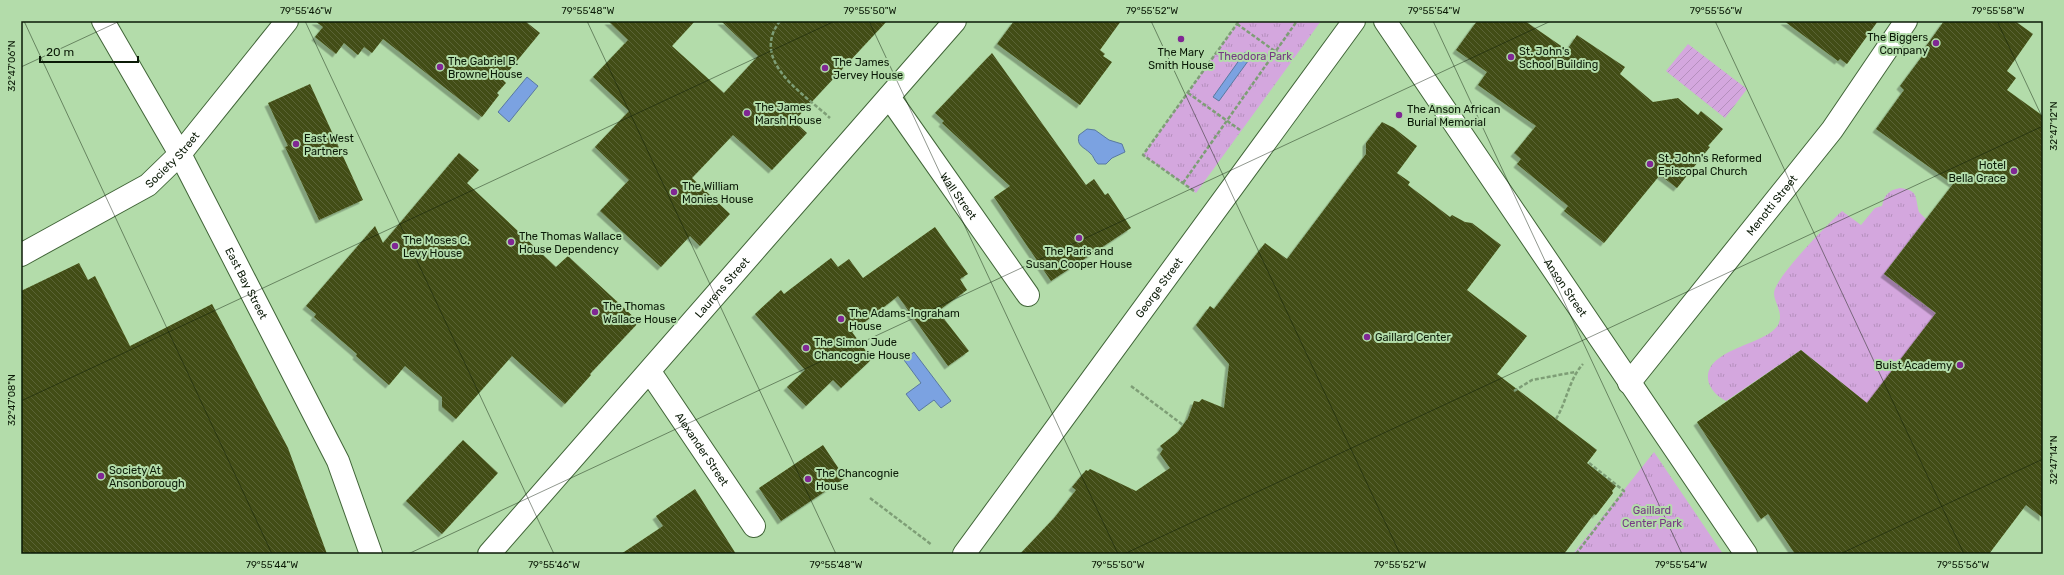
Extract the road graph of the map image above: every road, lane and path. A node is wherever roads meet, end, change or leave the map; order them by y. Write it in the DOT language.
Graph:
graph roads {
  1 [pos="103,21"];
  2 [pos="287,21"];
  3 [pos="780,21"];
  4 [pos="955,21"];
  5 [pos="1239,21"];
  6 [pos="1297,21"];
  7 [pos="1354,21"];
  8 [pos="1385,21"];
  9 [pos="1906,21"];
  10 [pos="1237,24"];
  11 [pos="1276,51"];
  12 [pos="1292,63"];
  13 [pos="1188,93"];
  14 [pos="889,97"];
  15 [pos="830,118"];
  16 [pos="1227,121"];
  17 [pos="1242,131"];
  18 [pos="180,154"];
  19 [pos="1184,183"];
  20 [pos="1196,193"];
  21 [pos="21,255"];
  22 [pos="1028,295"];
  23 [pos="1583,364"];
  24 [pos="650,372"];
  25 [pos="1575,372"];
  26 [pos="1630,383"];
  27 [pos="1131,386"];
  28 [pos="1514,391"];
  29 [pos="1556,419"];
  30 [pos="1183,425"];
  31 [pos="1588,462"];
  32 [pos="870,498"];
  33 [pos="754,526"];
  34 [pos="932,545"];
  35 [pos="371,554"];
  36 [pos="489,554"];
  37 [pos="964,554"];
  38 [pos="1576,554"];
  39 [pos="1746,554"];
  1 -- 18 [label="street, East Bay Street"];
  2 -- 18 [label="street, Society Street"];
  3 -- 15 [label="path"];
  4 -- 14 [label="street, Laurens Street"];
  5 -- 10 [label="path"];
  6 -- 11 [label="path"];
  7 -- 37 [label="street, George Street"];
  8 -- 26 [label="street, Anson Street"];
  9 -- 26 [label="street, Menotti Street"];
  10 -- 11 [label="path"];
  10 -- 13 [label="path"];
  11 -- 12 [label="path"];
  11 -- 16 [label="path"];
  13 -- 16 [label="path"];
  13 -- 19 [label="path"];
  14 -- 22 [label="street, Wall Street"];
  14 -- 24 [label="street, Laurens Street"];
  16 -- 17 [label="path"];
  16 -- 19 [label="path"];
  18 -- 21 [label="street, Society Street"];
  18 -- 35 [label="street, East Bay Street"];
  19 -- 20 [label="path"];
  23 -- 25 [label="path"];
  24 -- 33 [label="street, Alexander Street"];
  24 -- 36 [label="street, Laurens Street"];
  25 -- 28 [label="path"];
  25 -- 29 [label="path"];
  26 -- 39 [label="street, Anson Street"];
  27 -- 30 [label="path"];
  31 -- 38 [label="path"];
  32 -- 34 [label="path"];
}
